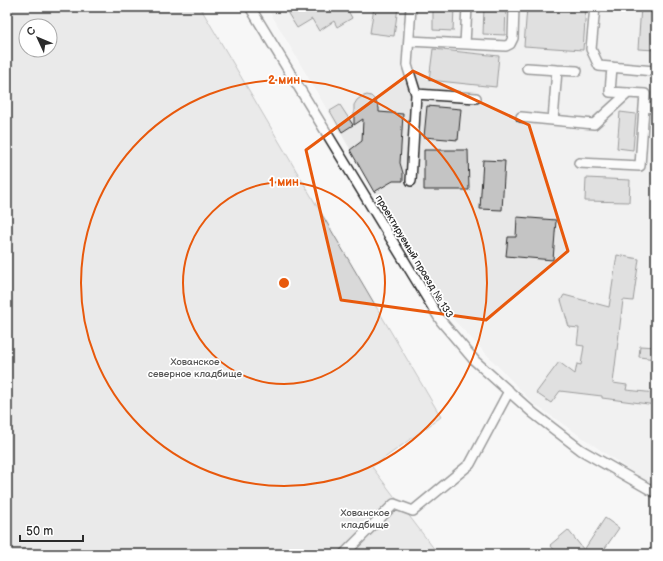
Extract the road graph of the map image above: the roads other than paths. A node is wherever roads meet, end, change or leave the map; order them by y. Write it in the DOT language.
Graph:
graph roads {
  1 [pos="250,7"];
  2 [pos="411,7"];
  3 [pos="467,7"];
  4 [pos="514,7"];
  5 [pos="595,7"];
  6 [pos="409,41"];
  7 [pos="465,44"];
  8 [pos="612,67"];
  9 [pos="527,68"];
  10 [pos="556,70"];
  11 [pos="656,70"];
  12 [pos="577,71"];
  13 [pos="628,93"];
  14 [pos="416,94"];
  15 [pos="476,98"];
  16 [pos="644,107"];
  17 [pos="656,108"];
  18 [pos="521,117"];
  19 [pos="553,120"];
  20 [pos="578,162"];
  21 [pos="411,181"];
  22 [pos="509,391"];
  23 [pos="656,493"];
  24 [pos="344,554"];
  1 -- 22 [label="street, проектируемый проезд № 133"];
  2 -- 6 [label="street"];
  3 -- 7 [label="street"];
  4 -- 7 [label="street"];
  5 -- 8 [label="street"];
  6 -- 7 [label="street"];
  6 -- 14 [label="street"];
  8 -- 11 [label="street"];
  8 -- 13 [label="street"];
  9 -- 10 [label="street"];
  10 -- 12 [label="street"];
  10 -- 19 [label="street"];
  13 -- 16 [label="street"];
  13 -- 19 [label="street"];
  14 -- 15 [label="street"];
  14 -- 21 [label="street"];
  16 -- 17 [label="street"];
  16 -- 20 [label="street"];
  18 -- 19 [label="street"];
  22 -- 23 [label="street, проектируемый проезд № 133"];
  22 -- 24 [label="street"];
}
